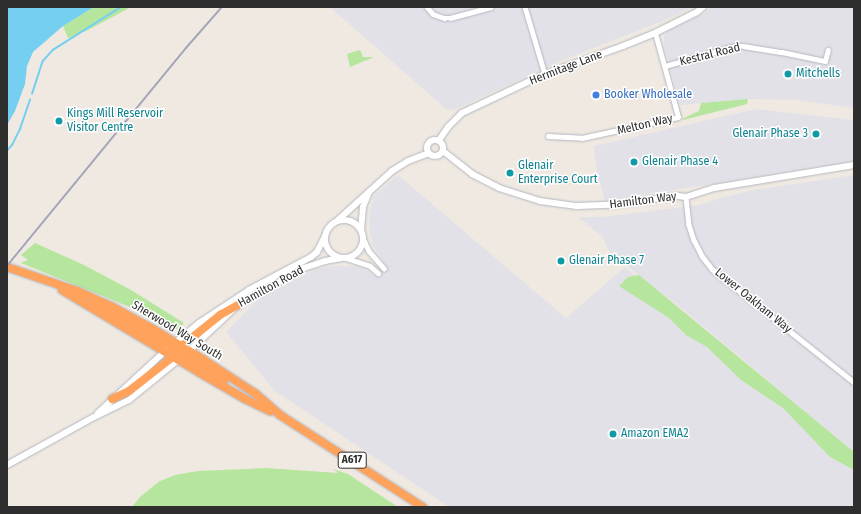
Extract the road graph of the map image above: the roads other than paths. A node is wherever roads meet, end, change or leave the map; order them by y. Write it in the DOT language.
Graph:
graph roads {
  1 [pos="427,7"];
  2 [pos="491,7"];
  3 [pos="525,7"];
  4 [pos="703,7"];
  5 [pos="655,33"];
  6 [pos="828,50"];
  7 [pos="665,66"];
  8 [pos="545,74"];
  9 [pos="548,136"];
  10 [pos="439,140"];
  11 [pos="443,150"];
  12 [pos="429,153"];
  13 [pos="854,165"];
  14 [pos="369,192"];
  15 [pos="686,197"];
  16 [pos="336,221"];
  17 [pos="361,230"];
  18 [pos="325,236"];
  19 [pos="363,238"];
  20 [pos="344,258"];
  21 [pos="7,267"];
  22 [pos="384,268"];
  23 [pos="378,272"];
  24 [pos="52,284"];
  25 [pos="238,305"];
  26 [pos="177,351"];
  27 [pos="854,382"];
  28 [pos="112,399"];
  29 [pos="280,415"];
  30 [pos="94,417"];
  31 [pos="7,465"];
  32 [pos="423,507"];
  1 -- 2 [label="street"];
  3 -- 8 [label="street"];
  4 -- 5 [label="street, Hermitage Lane"];
  5 -- 7 [label="street, Melton Way"];
  5 -- 8 [label="street, Hermitage Lane"];
  6 -- 7 [label="street, Kestral Road"];
  7 -- 9 [label="street, Melton Way"];
  8 -- 10 [label="street, Hermitage Lane"];
  10 -- 11 [label="street"];
  10 -- 12 [label="street"];
  11 -- 12 [label="street"];
  11 -- 15 [label="street, Hamilton Way"];
  12 -- 14 [label="street, Hamilton Road"];
  13 -- 15 [label="street, Hamilton Way"];
  14 -- 16 [label="street, Hamilton Road"];
  14 -- 17 [label="street, Hamilton Road"];
  15 -- 27 [label="street, Lower Oakham Way"];
  16 -- 17 [label="street"];
  16 -- 18 [label="street, Hamilton Road"];
  17 -- 19 [label="street, Hamilton Road"];
  18 -- 20 [label="street"];
  18 -- 26 [label="street, Hamilton Road"];
  19 -- 20 [label="street, Hamilton Road"];
  19 -- 22 [label="street"];
  20 -- 23 [label="street"];
  20 -- 25 [label="street, Hamilton Road"];
  21 -- 24 [label="highway, Sherwood Way South / A617"];
  24 -- 26 [label="highway, Sherwood Way South / A617"];
  24 -- 26 [label="highway, Sherwood Way South / A617"];
  25 -- 26 [label="highway"];
  26 -- 28 [label="highway"];
  26 -- 29 [label="highway, Sherwood Way South / A617"];
  26 -- 29 [label="highway, Sherwood Way South / A617"];
  26 -- 30 [label="street, Hamilton Road"];
  28 -- 30 [label="street, Hamilton Road"];
  29 -- 32 [label="highway, Sherwood Way South / A617"];
  30 -- 31 [label="street, Hamilton Road"];
}
